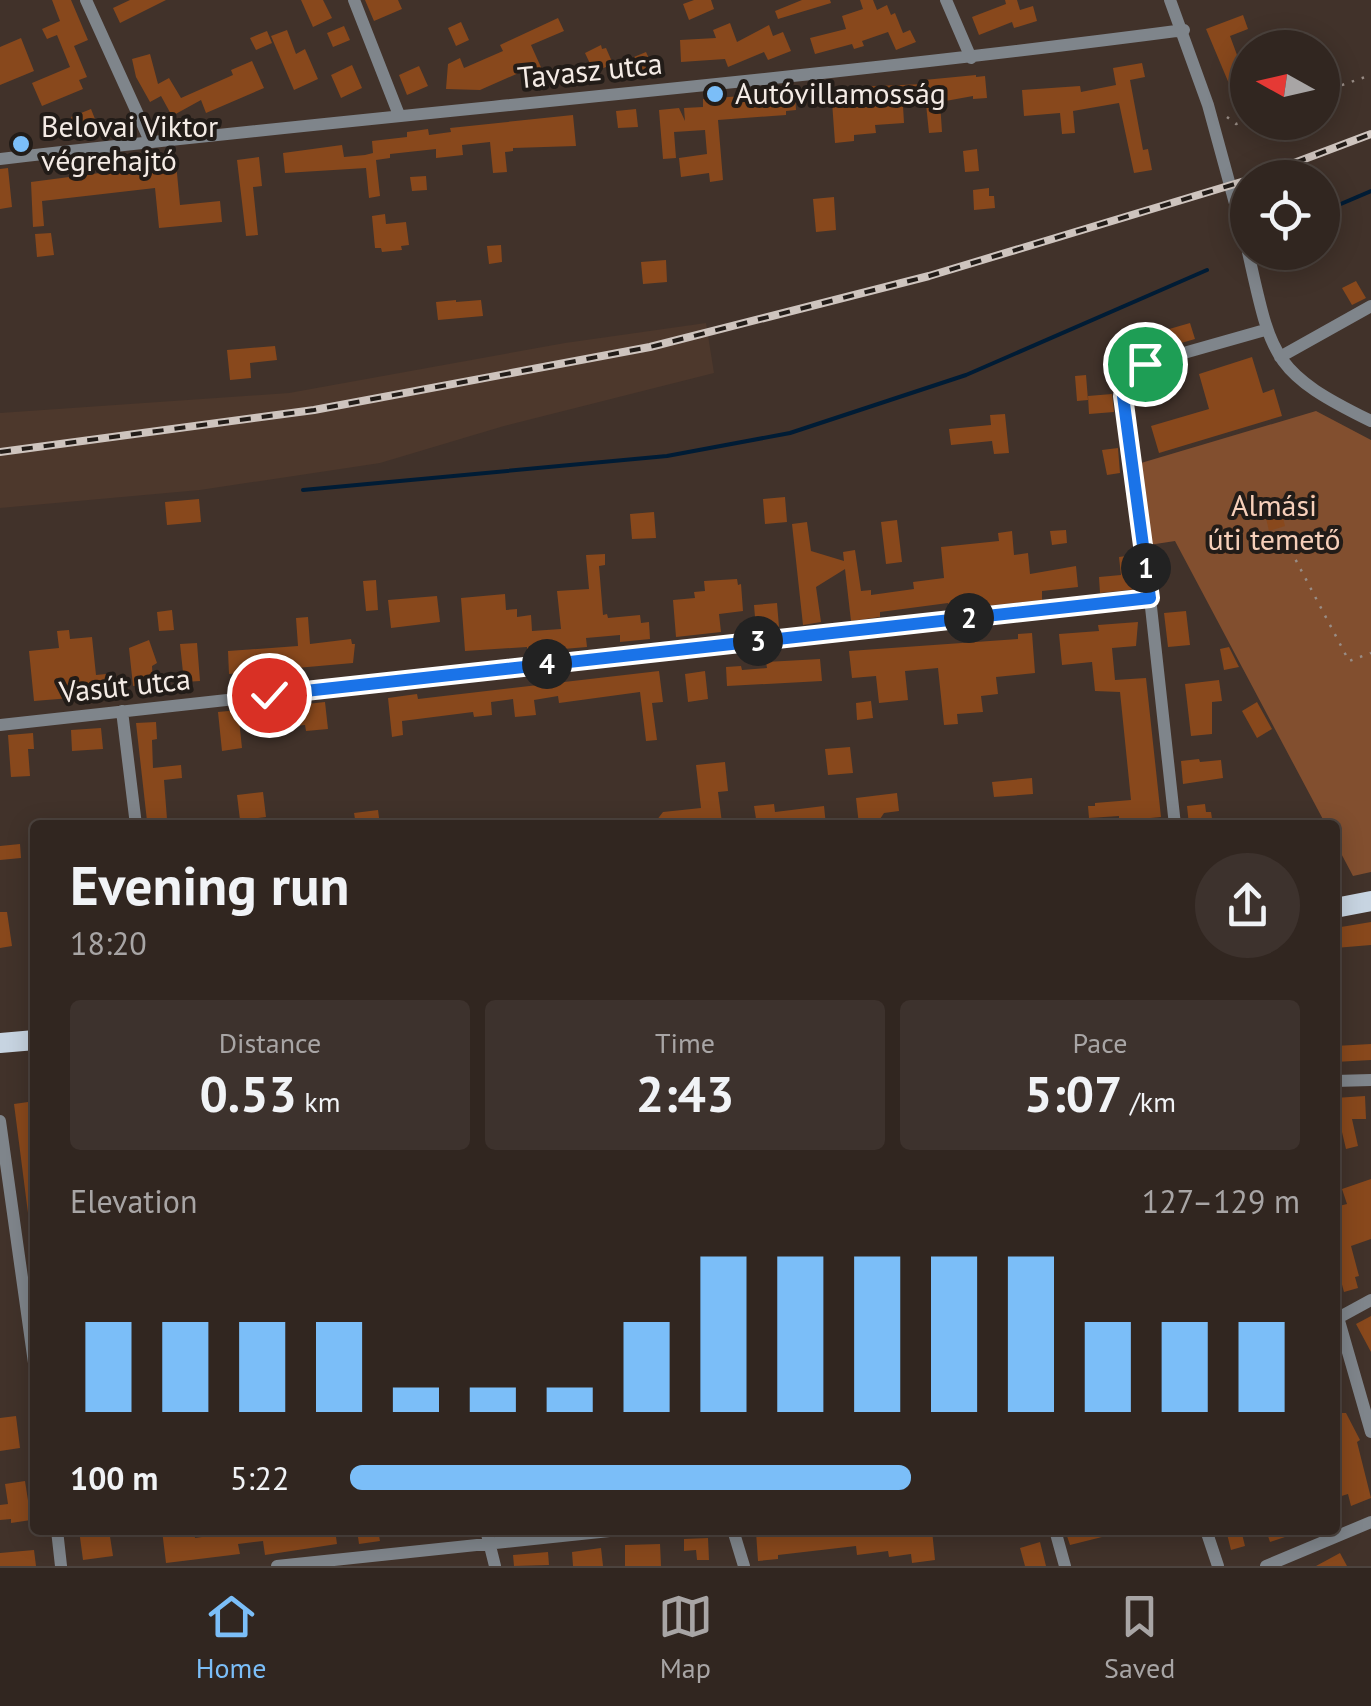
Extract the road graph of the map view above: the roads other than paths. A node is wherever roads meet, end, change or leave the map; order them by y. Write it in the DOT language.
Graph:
graph roads {
  1 [pos="86,0"];
  2 [pos="354,0"];
  3 [pos="946,0"];
  4 [pos="1170,0"];
  5 [pos="1184,30"];
  6 [pos="971,58"];
  7 [pos="399,115"];
  8 [pos="150,142"];
  9 [pos="0,159"];
  10 [pos="1230,179"];
  11 [pos="1252,270"];
  12 [pos="1371,306"];
  13 [pos="1265,330"];
  14 [pos="1280,357"];
  15 [pos="1371,421"];
  16 [pos="1150,598"];
  17 [pos="122,711"];
  18 [pos="0,724"];
  19 [pos="135,820"];
  20 [pos="1173,820"];
  21 [pos="1371,901"];
  22 [pos="1340,907"];
  23 [pos="30,1040"];
  24 [pos="0,1043"];
  25 [pos="1371,1080"];
  26 [pos="1340,1082"];
  27 [pos="0,1121"];
  28 [pos="1371,1300"];
  29 [pos="1340,1311"];
  30 [pos="30,1318"];
  31 [pos="1340,1323"];
  32 [pos="1371,1432"];
  33 [pos="1371,1522"];
  34 [pos="57,1535"];
  35 [pos="487,1535"];
  36 [pos="578,1535"];
  37 [pos="735,1535"];
  38 [pos="1057,1535"];
  39 [pos="1208,1535"];
  40 [pos="1340,1535"];
  41 [pos="1340,1535"];
  42 [pos="488,1546"];
  43 [pos="62,1566"];
  44 [pos="277,1566"];
  45 [pos="495,1566"];
  46 [pos="744,1566"];
  47 [pos="1066,1566"];
  48 [pos="1218,1566"];
  49 [pos="1266,1566"];
  1 -- 8 [label="street"];
  2 -- 7 [label="street"];
  3 -- 6 [label="street"];
  4 -- 5 [label="street"];
  5 -- 6 [label="street, Tavasz utca"];
  5 -- 10 [label="street"];
  6 -- 7 [label="street, Tavasz utca"];
  7 -- 8 [label="street, Tavasz utca"];
  8 -- 9 [label="street, Tavasz utca"];
  11 -- 13 [label="street"];
  12 -- 14 [label="street"];
  13 -- 14 [label="street"];
  13 -- 16 [label="street"];
  14 -- 15 [label="street"];
  16 -- 17 [label="street, Vasút utca"];
  16 -- 20 [label="street"];
  17 -- 18 [label="street, Vasút utca"];
  17 -- 19 [label="street"];
  21 -- 22 [label="main road"];
  23 -- 24 [label="main road"];
  25 -- 26 [label="street"];
  27 -- 30 [label="street"];
  28 -- 29 [label="street"];
  31 -- 32 [label="street"];
  33 -- 41 [label="street"];
  34 -- 43 [label="street"];
  35 -- 42 [label="street"];
  36 -- 42 [label="street"];
  37 -- 46 [label="street"];
  38 -- 47 [label="street"];
  39 -- 48 [label="street"];
  40 -- 49 [label="street"];
  42 -- 44 [label="street"];
  42 -- 45 [label="street"];
}
